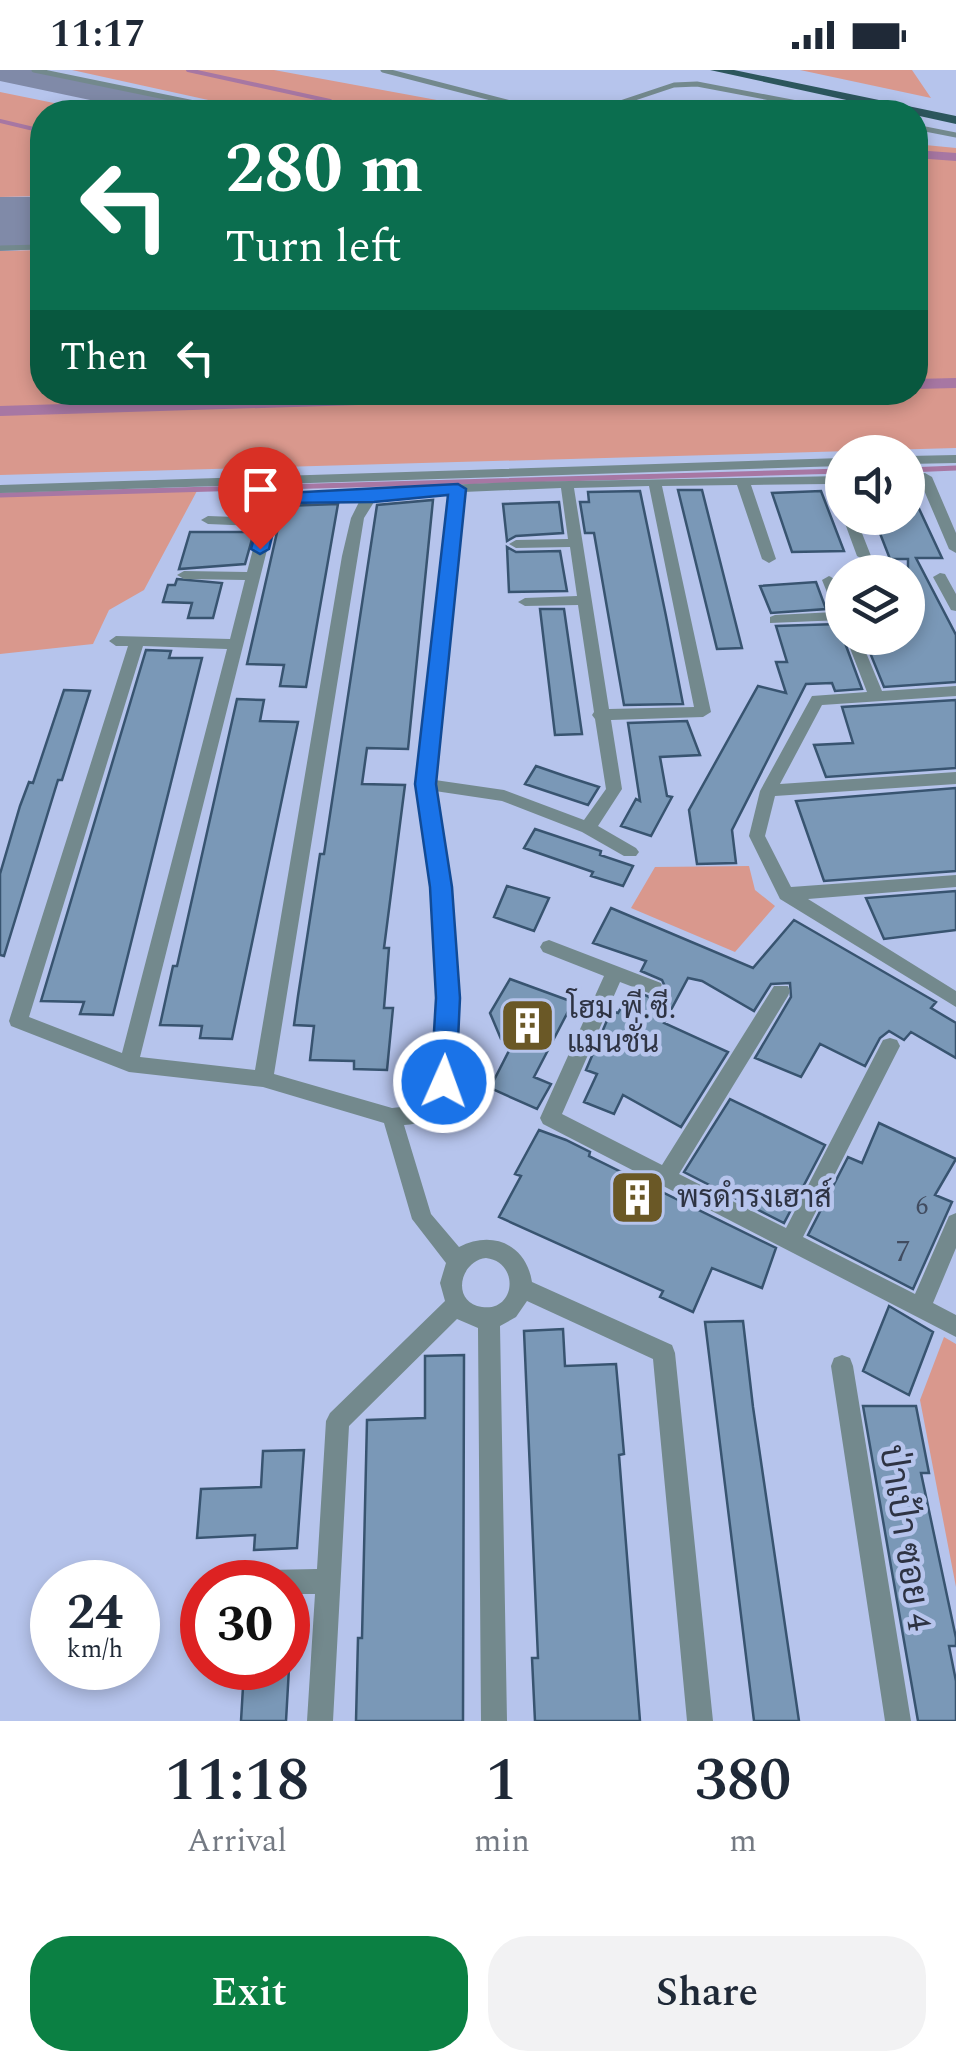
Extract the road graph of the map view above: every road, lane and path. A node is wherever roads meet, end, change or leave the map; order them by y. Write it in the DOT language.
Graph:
graph roads {
  1 [pos="34,70"];
  2 [pos="383,70"];
  3 [pos="716,70"];
  4 [pos="766,70"];
  5 [pos="180,100"];
  6 [pos="499,100"];
  7 [pos="633,100"];
  8 [pos="781,100"];
  9 [pos="860,100"];
  10 [pos="912,100"];
  11 [pos="928,103"];
  12 [pos="956,109"];
  13 [pos="928,114"];
  14 [pos="956,120"];
  15 [pos="928,130"];
  16 [pos="956,135"];
  17 [pos="30,247"];
  18 [pos="0,248"];
  19 [pos="956,459"];
  20 [pos="925,460"];
  21 [pos="825,463"];
  22 [pos="825,480"];
  23 [pos="925,480"];
  24 [pos="744,482"];
  25 [pos="655,484"];
  26 [pos="567,486"];
  27 [pos="0,489"];
  28 [pos="458,489"];
  29 [pos="374,496"];
  30 [pos="208,520"];
  31 [pos="266,522"];
  32 [pos="575,543"];
  33 [pos="516,544"];
  34 [pos="956,548"];
  35 [pos="768,559"];
  36 [pos="184,575"];
  37 [pos="253,576"];
  38 [pos="940,577"];
  39 [pos="584,600"];
  40 [pos="525,602"];
  41 [pos="956,607"];
  42 [pos="825,616"];
  43 [pos="774,620"];
  44 [pos="116,641"];
  45 [pos="137,642"];
  46 [pos="236,644"];
  47 [pos="860,655"];
  48 [pos="956,691"];
  49 [pos="876,696"];
  50 [pos="600,715"];
  51 [pos="956,778"];
  52 [pos="426,784"];
  53 [pos="768,790"];
  54 [pos="588,828"];
  55 [pos="630,852"];
  56 [pos="956,880"];
  57 [pos="786,894"];
  58 [pos="549,946"];
  59 [pos="615,973"];
  60 [pos="654,988"];
  61 [pos="780,991"];
  62 [pos="956,1000"];
  63 [pos="890,1046"];
  64 [pos="129,1064"];
  65 [pos="263,1079"];
  66 [pos="392,1117"];
  67 [pos="666,1177"];
  68 [pos="956,1224"];
  69 [pos="790,1241"];
  70 [pos="457,1261"];
  71 [pos="522,1288"];
  72 [pos="457,1304"];
  73 [pos="920,1307"];
  74 [pos="489,1316"];
  75 [pos="956,1326"];
  76 [pos="842,1366"];
  77 [pos="310,1581"];
  78 [pos="328,1581"];
  79 [pos="320,1721"];
  80 [pos="494,1721"];
  81 [pos="700,1721"];
  82 [pos="898,1721"];
  1 -- 5 [label="lane"];
  2 -- 6 [label="lane"];
  3 -- 9 [label="main road"];
  4 -- 10 [label="main road"];
  7 -- 8 [label="lane"];
  11 -- 12 [label="main road"];
  13 -- 14 [label="main road"];
  15 -- 16 [label="lane"];
  17 -- 18 [label="lane"];
  19 -- 20 [label="street"];
  21 -- 27 [label="street"];
  22 -- 24 [label="street"];
  23 -- 34 [label="street"];
  24 -- 25 [label="street"];
  24 -- 35 [label="street"];
  25 -- 26 [label="street"];
  25 -- 50 [label="street"];
  26 -- 28 [label="street"];
  26 -- 32 [label="street"];
  28 -- 29 [label="street"];
  28 -- 52 [label="street"];
  29 -- 31 [label="street"];
  29 -- 65 [label="street"];
  30 -- 31 [label="street"];
  31 -- 37 [label="street"];
  32 -- 33 [label="street"];
  32 -- 39 [label="street"];
  36 -- 37 [label="street"];
  37 -- 46 [label="street"];
  38 -- 41 [label="street"];
  39 -- 40 [label="street"];
  39 -- 50 [label="street"];
  42 -- 43 [label="street"];
  44 -- 45 [label="street"];
  45 -- 46 [label="street"];
  45 -- 64 [label="street"];
  46 -- 64 [label="street"];
  47 -- 49 [label="street"];
  48 -- 49 [label="street"];
  49 -- 53 [label="street"];
  50 -- 54 [label="street"];
  51 -- 53 [label="street"];
  52 -- 54 [label="street"];
  52 -- 66 [label="street"];
  53 -- 57 [label="street"];
  54 -- 55 [label="street"];
  56 -- 57 [label="street"];
  57 -- 62 [label="street"];
  58 -- 59 [label="street"];
  59 -- 60 [label="street"];
  59 -- 67 [label="street"];
  61 -- 67 [label="street"];
  63 -- 69 [label="street"];
  64 -- 65 [label="street"];
  65 -- 66 [label="street"];
  66 -- 70 [label="street"];
  67 -- 69 [label="street"];
  68 -- 73 [label="street"];
  69 -- 73 [label="street"];
  70 -- 71 [label="street"];
  70 -- 72 [label="street"];
  71 -- 74 [label="street"];
  71 -- 81 [label="street"];
  72 -- 74 [label="street"];
  72 -- 78 [label="street"];
  73 -- 75 [label="street"];
  74 -- 80 [label="street"];
  76 -- 82 [label="street, ป่าเป้า ซอย 4"];
  77 -- 78 [label="street"];
  78 -- 79 [label="street"];
}
